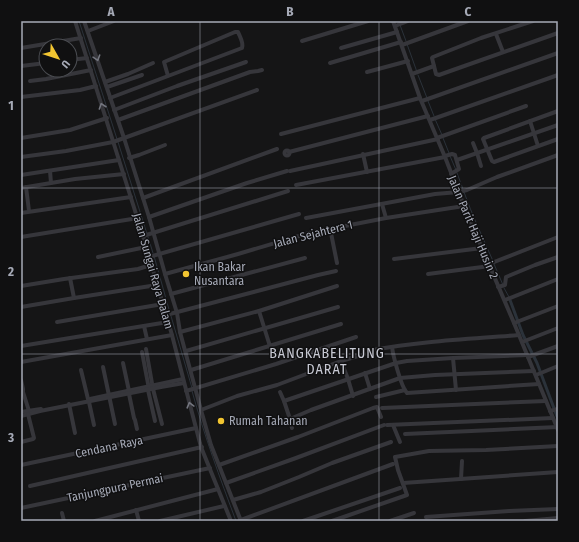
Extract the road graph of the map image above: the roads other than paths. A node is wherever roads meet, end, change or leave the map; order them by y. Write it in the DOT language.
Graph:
graph roads {
  1 [pos="76,21"];
  2 [pos="84,21"];
  3 [pos="114,21"];
  4 [pos="368,21"];
  5 [pos="393,21"];
  6 [pos="408,21"];
  7 [pos="468,21"];
  8 [pos="533,21"];
  9 [pos="398,25"];
  10 [pos="88,31"];
  11 [pos="397,32"];
  12 [pos="558,33"];
  13 [pos="496,34"];
  14 [pos="81,38"];
  15 [pos="302,41"];
  16 [pos="404,44"];
  17 [pos="21,48"];
  18 [pos="341,48"];
  19 [pos="503,52"];
  20 [pos="558,53"];
  21 [pos="87,58"];
  22 [pos="78,59"];
  23 [pos="408,61"];
  24 [pos="246,62"];
  25 [pos="153,63"];
  26 [pos="330,63"];
  27 [pos="38,64"];
  28 [pos="21,66"];
  29 [pos="434,66"];
  30 [pos="91,70"];
  31 [pos="262,70"];
  32 [pos="367,72"];
  33 [pos="413,73"];
  34 [pos="558,74"];
  35 [pos="142,75"];
  36 [pos="168,76"];
  37 [pos="30,81"];
  38 [pos="105,82"];
  39 [pos="96,86"];
  40 [pos="107,87"];
  41 [pos="258,90"];
  42 [pos="21,98"];
  43 [pos="110,98"];
  44 [pos="421,100"];
  45 [pos="526,106"];
  46 [pos="114,110"];
  47 [pos="558,113"];
  48 [pos="106,118"];
  49 [pos="431,118"];
  50 [pos="118,120"];
  51 [pos="530,121"];
  52 [pos="558,125"];
  53 [pos="534,133"];
  54 [pos="281,134"];
  55 [pos="440,137"];
  56 [pos="21,138"];
  57 [pos="122,138"];
  58 [pos="558,139"];
  59 [pos="114,141"];
  60 [pos="473,143"];
  61 [pos="165,145"];
  62 [pos="538,146"];
  63 [pos="277,149"];
  64 [pos="488,149"];
  65 [pos="289,152"];
  66 [pos="477,153"];
  67 [pos="363,154"];
  68 [pos="447,155"];
  69 [pos="558,155"];
  70 [pos="21,157"];
  71 [pos="129,158"];
  72 [pos="119,160"];
  73 [pos="456,160"];
  74 [pos="481,166"];
  75 [pos="50,171"];
  76 [pos="367,172"];
  77 [pos="455,172"];
  78 [pos="124,174"];
  79 [pos="21,175"];
  80 [pos="51,182"];
  81 [pos="296,185"];
  82 [pos="26,187"];
  83 [pos="21,188"];
  84 [pos="288,191"];
  85 [pos="463,191"];
  86 [pos="131,196"];
  87 [pos="143,198"];
  88 [pos="382,204"];
  89 [pos="464,206"];
  90 [pos="29,211"];
  91 [pos="21,213"];
  92 [pos="299,214"];
  93 [pos="149,216"];
  94 [pos="138,218"];
  95 [pos="306,218"];
  96 [pos="386,218"];
  97 [pos="330,228"];
  98 [pos="148,235"];
  99 [pos="21,237"];
  100 [pos="558,237"];
  101 [pos="146,247"];
  102 [pos="482,248"];
  103 [pos="153,255"];
  104 [pos="98,257"];
  105 [pos="558,257"];
  106 [pos="305,258"];
  107 [pos="394,259"];
  108 [pos="336,263"];
  109 [pos="491,263"];
  110 [pos="151,265"];
  111 [pos="336,271"];
  112 [pos="165,274"];
  113 [pos="428,274"];
  114 [pos="70,278"];
  115 [pos="558,279"];
  116 [pos="157,285"];
  117 [pos="21,286"];
  118 [pos="337,286"];
  119 [pos="501,286"];
  120 [pos="171,294"];
  121 [pos="74,298"];
  122 [pos="508,299"];
  123 [pos="163,304"];
  124 [pos="558,306"];
  125 [pos="21,307"];
  126 [pos="338,307"];
  127 [pos="259,310"];
  128 [pos="175,313"];
  129 [pos="167,315"];
  130 [pos="57,322"];
  131 [pos="168,322"];
  132 [pos="514,322"];
  133 [pos="341,324"];
  134 [pos="144,326"];
  135 [pos="264,328"];
  136 [pos="558,328"];
  137 [pos="180,332"];
  138 [pos="172,335"];
  139 [pos="519,335"];
  140 [pos="356,337"];
  141 [pos="147,339"];
  142 [pos="526,340"];
  143 [pos="270,345"];
  144 [pos="21,346"];
  145 [pos="558,346"];
  146 [pos="392,347"];
  147 [pos="146,349"];
  148 [pos="373,350"];
  149 [pos="186,351"];
  150 [pos="142,352"];
  151 [pos="365,354"];
  152 [pos="274,356"];
  153 [pos="531,356"];
  154 [pos="453,358"];
  155 [pos="341,361"];
  156 [pos="21,362"];
  157 [pos="123,363"];
  158 [pos="396,363"];
  159 [pos="558,366"];
  160 [pos="103,367"];
  161 [pos="82,370"];
  162 [pos="191,370"];
  163 [pos="365,373"];
  164 [pos="538,373"];
  165 [pos="454,374"];
  166 [pos="400,378"];
  167 [pos="348,379"];
  168 [pos="21,380"];
  169 [pos="184,381"];
  170 [pos="539,384"];
  171 [pos="150,388"];
  172 [pos="196,389"];
  173 [pos="370,389"];
  174 [pos="404,390"];
  175 [pos="456,390"];
  176 [pos="187,391"];
  177 [pos="22,392"];
  178 [pos="129,392"];
  179 [pos="280,392"];
  180 [pos="109,396"];
  181 [pos="353,396"];
  182 [pos="376,397"];
  183 [pos="89,400"];
  184 [pos="546,400"];
  185 [pos="284,401"];
  186 [pos="69,405"];
  187 [pos="382,408"];
  188 [pos="201,410"];
  189 [pos="554,410"];
  190 [pos="21,412"];
  191 [pos="28,413"];
  192 [pos="21,417"];
  193 [pos="381,417"];
  194 [pos="553,418"];
  195 [pos="290,419"];
  196 [pos="155,421"];
  197 [pos="115,424"];
  198 [pos="162,424"];
  199 [pos="385,424"];
  200 [pos="94,425"];
  201 [pos="393,425"];
  202 [pos="196,428"];
  203 [pos="292,428"];
  204 [pos="558,428"];
  205 [pos="137,429"];
  206 [pos="386,430"];
  207 [pos="74,433"];
  208 [pos="405,434"];
  209 [pos="21,442"];
  210 [pos="391,442"];
  211 [pos="400,442"];
  212 [pos="558,446"];
  213 [pos="202,447"];
  214 [pos="462,461"];
  215 [pos="393,464"];
  216 [pos="21,465"];
  217 [pos="219,465"];
  218 [pos="210,468"];
  219 [pos="558,472"];
  220 [pos="461,479"];
  221 [pos="226,483"];
  222 [pos="403,483"];
  223 [pos="31,485"];
  224 [pos="400,488"];
  225 [pos="218,489"];
  226 [pos="233,500"];
  227 [pos="224,506"];
  228 [pos="21,508"];
  229 [pos="558,509"];
  230 [pos="136,510"];
  231 [pos="62,513"];
  232 [pos="414,513"];
  233 [pos="426,517"];
  234 [pos="558,518"];
  235 [pos="64,521"];
  236 [pos="95,521"];
  237 [pos="138,521"];
  238 [pos="160,521"];
  239 [pos="231,521"];
  240 [pos="241,521"];
  241 [pos="303,521"];
  242 [pos="332,521"];
  243 [pos="390,521"];
  244 [pos="526,521"];
  1 -- 14 [label="street, Jalan Sungai Raya Dalam"];
  2 -- 10 [label="street"];
  3 -- 10 [label="street"];
  4 -- 15 [label="street"];
  5 -- 9 [label="street, Jalan Parit Haji Husin 2"];
  6 -- 9 [label="street"];
  7 -- 16 [label="street"];
  8 -- 13 [label="street"];
  9 -- 11 [label="street, Jalan Parit Haji Husin 2"];
  10 -- 38 [label="street, one-way"];
  11 -- 16 [label="street, Jalan Parit Haji Husin 2"];
  11 -- 18 [label="street"];
  12 -- 19 [label="street"];
  13 -- 19 [label="street"];
  13 -- 29 [label="street"];
  14 -- 17 [label="street"];
  14 -- 21 [label="street, Jalan Sungai Raya Dalam"];
  16 -- 23 [label="street, Jalan Parit Haji Husin 2"];
  16 -- 26 [label="street"];
  19 -- 29 [label="street"];
  20 -- 44 [label="street"];
  21 -- 22 [label="street"];
  21 -- 30 [label="street, Jalan Sungai Raya Dalam"];
  23 -- 32 [label="street"];
  23 -- 33 [label="street, Jalan Parit Haji Husin 2"];
  24 -- 46 [label="street"];
  25 -- 38 [label="street"];
  27 -- 28 [label="street"];
  29 -- 33 [label="street"];
  30 -- 37 [label="street"];
  30 -- 39 [label="street, Jalan Sungai Raya Dalam"];
  31 -- 50 [label="street"];
  33 -- 44 [label="street, Jalan Parit Haji Husin 2"];
  34 -- 49 [label="street"];
  35 -- 40 [label="street"];
  36 -- 36 [label="street"];
  36 -- 43 [label="street"];
  38 -- 40 [label="street"];
  39 -- 42 [label="street"];
  48 -- 39 [label="street, Jalan Sungai Raya Dalam, one-way"];
  40 -- 43 [label="street"];
  41 -- 57 [label="street"];
  43 -- 46 [label="street"];
  44 -- 49 [label="street, Jalan Parit Haji Husin 2"];
  44 -- 54 [label="street"];
  45 -- 55 [label="street"];
  46 -- 50 [label="street"];
  47 -- 51 [label="street"];
  48 -- 56 [label="street"];
  48 -- 59 [label="street, Jalan Sungai Raya Dalam"];
  49 -- 55 [label="street, Jalan Parit Haji Husin 2"];
  49 -- 65 [label="street"];
  50 -- 57 [label="street"];
  51 -- 53 [label="street"];
  51 -- 64 [label="street"];
  52 -- 53 [label="street"];
  53 -- 62 [label="street"];
  53 -- 64 [label="street"];
  55 -- 67 [label="street"];
  55 -- 68 [label="street, Jalan Parit Haji Husin 2"];
  57 -- 59 [label="street"];
  57 -- 71 [label="street"];
  58 -- 62 [label="street"];
  59 -- 70 [label="street"];
  59 -- 72 [label="street, Jalan Sungai Raya Dalam"];
  60 -- 66 [label="street"];
  61 -- 71 [label="street"];
  62 -- 64 [label="street"];
  63 -- 87 [label="street"];
  64 -- 66 [label="street"];
  66 -- 73 [label="street"];
  66 -- 74 [label="street"];
  67 -- 76 [label="street"];
  67 -- 93 [label="street"];
  68 -- 73 [label="street"];
  68 -- 76 [label="street"];
  68 -- 77 [label="street, Jalan Parit Haji Husin 2"];
  69 -- 85 [label="street"];
  71 -- 87 [label="street"];
  72 -- 75 [label="street"];
  72 -- 78 [label="street, Jalan Sungai Raya Dalam"];
  73 -- 77 [label="street"];
  75 -- 79 [label="street"];
  75 -- 80 [label="street"];
  76 -- 81 [label="street"];
  77 -- 85 [label="street, Jalan Parit Haji Husin 2"];
  78 -- 80 [label="street"];
  78 -- 86 [label="street, Jalan Sungai Raya Dalam"];
  80 -- 82 [label="street"];
  82 -- 83 [label="street"];
  82 -- 90 [label="street"];
  84 -- 98 [label="street"];
  85 -- 88 [label="street"];
  85 -- 89 [label="street, Jalan Parit Haji Husin 2"];
  86 -- 90 [label="street"];
  86 -- 94 [label="street, Jalan Sungai Raya Dalam"];
  87 -- 93 [label="street"];
  88 -- 95 [label="street"];
  88 -- 96 [label="street"];
  89 -- 96 [label="street, Jalan Sejahtera 1"];
  89 -- 102 [label="street, Jalan Parit Haji Husin 2"];
  90 -- 91 [label="street"];
  92 -- 103 [label="street"];
  93 -- 98 [label="street"];
  94 -- 98 [label="street, Jalan Sungai Raya Dalam"];
  94 -- 99 [label="street"];
  96 -- 97 [label="street, Jalan Sejahtera 1"];
  97 -- 108 [label="street"];
  97 -- 112 [label="street, Jalan Sejahtera 1"];
  98 -- 101 [label="street, Jalan Sungai Raya Dalam"];
  98 -- 103 [label="street"];
  100 -- 109 [label="street"];
  101 -- 103 [label="street, Jalan Sungai Raya Dalam"];
  101 -- 104 [label="street"];
  102 -- 107 [label="street"];
  102 -- 109 [label="street, Jalan Parit Haji Husin 2"];
  103 -- 110 [label="street, Jalan Sungai Raya Dalam"];
  103 -- 112 [label="street"];
  105 -- 119 [label="street"];
  106 -- 120 [label="street"];
  109 -- 113 [label="street"];
  109 -- 119 [label="street, Jalan Parit Haji Husin 2"];
  110 -- 114 [label="street"];
  110 -- 116 [label="street, Jalan Sungai Raya Dalam"];
  111 -- 128 [label="street"];
  112 -- 120 [label="street"];
  114 -- 117 [label="street"];
  114 -- 121 [label="street"];
  115 -- 122 [label="street"];
  116 -- 121 [label="street"];
  116 -- 123 [label="street, Jalan Sungai Raya Dalam"];
  118 -- 127 [label="street"];
  119 -- 122 [label="street, Jalan Parit Haji Husin 2"];
  120 -- 128 [label="street"];
  121 -- 125 [label="street"];
  122 -- 132 [label="street, Jalan Parit Haji Husin 2"];
  123 -- 129 [label="street, Jalan Sungai Raya Dalam"];
  123 -- 130 [label="street"];
  124 -- 132 [label="street"];
  126 -- 135 [label="street"];
  127 -- 135 [label="street"];
  127 -- 137 [label="street"];
  128 -- 129 [label="street"];
  128 -- 137 [label="street"];
  129 -- 131 [label="street, Jalan Sungai Raya Dalam"];
  131 -- 134 [label="street"];
  131 -- 138 [label="street, Jalan Sungai Raya Dalam"];
  132 -- 139 [label="street, Jalan Parit Haji Husin 2"];
  133 -- 143 [label="street"];
  134 -- 141 [label="street"];
  134 -- 144 [label="street"];
  135 -- 143 [label="street"];
  135 -- 149 [label="street"];
  136 -- 142 [label="street"];
  137 -- 149 [label="street"];
  138 -- 141 [label="street"];
  138 -- 169 [label="street, Jalan Sungai Raya Dalam"];
  139 -- 142 [label="street, Jalan Parit Haji Husin 2"];
  139 -- 146 [label="street"];
  140 -- 172 [label="street"];
  141 -- 156 [label="street"];
  142 -- 153 [label="street, Jalan Parit Haji Husin 2"];
  143 -- 152 [label="street"];
  143 -- 162 [label="street"];
  145 -- 153 [label="street"];
  146 -- 148 [label="street"];
  146 -- 158 [label="street"];
  147 -- 171 [label="street"];
  149 -- 162 [label="street"];
  150 -- 171 [label="street"];
  151 -- 155 [label="street"];
  153 -- 154 [label="street"];
  153 -- 164 [label="street, Jalan Parit Haji Husin 2"];
  154 -- 158 [label="street"];
  154 -- 165 [label="street"];
  155 -- 167 [label="street"];
  155 -- 188 [label="street"];
  157 -- 178 [label="street"];
  158 -- 163 [label="street"];
  158 -- 166 [label="street"];
  159 -- 164 [label="street"];
  160 -- 180 [label="street"];
  161 -- 183 [label="street"];
  162 -- 172 [label="street"];
  163 -- 167 [label="street"];
  163 -- 173 [label="street"];
  164 -- 165 [label="street"];
  164 -- 170 [label="street, Jalan Parit Haji Husin 2"];
  165 -- 166 [label="street"];
  165 -- 175 [label="street"];
  166 -- 173 [label="street"];
  166 -- 174 [label="street"];
  167 -- 181 [label="street"];
  167 -- 185 [label="street"];
  168 -- 177 [label="street"];
  169 -- 171 [label="street"];
  169 -- 176 [label="street, Jalan Sungai Raya Dalam"];
  170 -- 175 [label="street"];
  170 -- 184 [label="street, Jalan Parit Haji Husin 2"];
  171 -- 178 [label="street"];
  171 -- 196 [label="street"];
  171 -- 198 [label="street"];
  172 -- 176 [label="street"];
  172 -- 188 [label="street"];
  173 -- 181 [label="street"];
  174 -- 175 [label="street"];
  174 -- 182 [label="street"];
  202 -- 176 [label="street, Jalan Sungai Raya Dalam, one-way"];
  177 -- 191 [label="street"];
  178 -- 180 [label="street"];
  178 -- 205 [label="street"];
  179 -- 185 [label="street"];
  180 -- 183 [label="street"];
  180 -- 197 [label="street"];
  181 -- 195 [label="street"];
  183 -- 186 [label="street"];
  183 -- 200 [label="street"];
  184 -- 187 [label="street"];
  184 -- 189 [label="street, Jalan Parit Haji Husin 2"];
  185 -- 195 [label="street"];
  186 -- 191 [label="street"];
  186 -- 207 [label="street"];
  188 -- 217 [label="street"];
  189 -- 194 [label="street, Jalan Parit Haji Husin 2"];
  190 -- 191 [label="street"];
  190 -- 192 [label="street"];
  191 -- 192 [label="street"];
  191 -- 209 [label="street"];
  193 -- 217 [label="street"];
  194 -- 201 [label="street"];
  194 -- 204 [label="street, Jalan Parit Haji Husin 2"];
  195 -- 203 [label="street"];
  199 -- 201 [label="street"];
  199 -- 206 [label="street"];
  199 -- 221 [label="street"];
  201 -- 211 [label="street"];
  202 -- 213 [label="street, Jalan Sungai Raya Dalam"];
  202 -- 216 [label="street, Cendana Raya"];
  204 -- 208 [label="street"];
  210 -- 226 [label="street"];
  212 -- 222 [label="street"];
  213 -- 218 [label="street, Jalan Sungai Raya Dalam"];
  213 -- 223 [label="street"];
  214 -- 220 [label="street"];
  215 -- 240 [label="street"];
  217 -- 221 [label="street"];
  218 -- 225 [label="street, Jalan Sungai Raya Dalam"];
  218 -- 228 [label="street, Tanjungpura Permai"];
  219 -- 220 [label="street"];
  220 -- 222 [label="street"];
  221 -- 226 [label="street"];
  222 -- 242 [label="street"];
  224 -- 241 [label="street"];
  225 -- 227 [label="street, Jalan Sungai Raya Dalam"];
  225 -- 230 [label="street"];
  226 -- 240 [label="street"];
  227 -- 238 [label="street"];
  227 -- 239 [label="street, Jalan Sungai Raya Dalam"];
  229 -- 233 [label="street"];
  230 -- 236 [label="street"];
  230 -- 237 [label="street"];
  231 -- 235 [label="street"];
  232 -- 243 [label="street"];
  234 -- 244 [label="street"];
}
